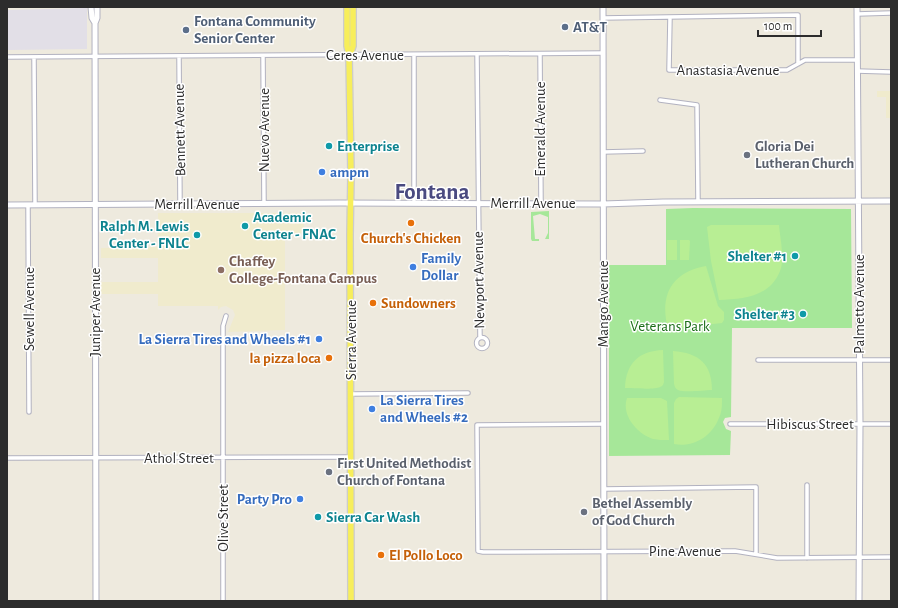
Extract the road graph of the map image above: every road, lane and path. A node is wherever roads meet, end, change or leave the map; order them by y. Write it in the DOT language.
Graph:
graph roads {
  1 [pos="92,7"];
  2 [pos="97,7"];
  3 [pos="347,7"];
  4 [pos="353,7"];
  5 [pos="603,7"];
  6 [pos="857,7"];
  7 [pos="891,13"];
  8 [pos="857,14"];
  9 [pos="670,17"];
  10 [pos="603,18"];
  11 [pos="95,23"];
  12 [pos="603,53"];
  13 [pos="477,54"];
  14 [pos="540,54"];
  15 [pos="349,55"];
  16 [pos="414,55"];
  17 [pos="179,56"];
  18 [pos="264,56"];
  19 [pos="7,57"];
  20 [pos="34,57"];
  21 [pos="96,57"];
  22 [pos="857,60"];
  23 [pos="798,64"];
  24 [pos="858,71"];
  25 [pos="891,72"];
  26 [pos="660,100"];
  27 [pos="643,151"];
  28 [pos="603,152"];
  29 [pos="891,201"];
  30 [pos="698,202"];
  31 [pos="859,202"];
  32 [pos="351,203"];
  33 [pos="414,203"];
  34 [pos="478,203"];
  35 [pos="541,203"];
  36 [pos="180,204"];
  37 [pos="264,204"];
  38 [pos="603,204"];
  39 [pos="7,205"];
  40 [pos="28,205"];
  41 [pos="35,205"];
  42 [pos="95,205"];
  43 [pos="226,316"];
  44 [pos="480,338"];
  45 [pos="758,360"];
  46 [pos="859,360"];
  47 [pos="891,360"];
  48 [pos="468,393"];
  49 [pos="351,394"];
  50 [pos="29,412"];
  51 [pos="604,424"];
  52 [pos="730,424"];
  53 [pos="860,424"];
  54 [pos="891,424"];
  55 [pos="351,457"];
  56 [pos="7,458"];
  57 [pos="96,458"];
  58 [pos="223,458"];
  59 [pos="807,485"];
  60 [pos="604,489"];
  61 [pos="605,551"];
  62 [pos="756,554"];
  63 [pos="859,557"];
  64 [pos="891,557"];
  65 [pos="807,558"];
  66 [pos="96,601"];
  67 [pos="223,601"];
  68 [pos="351,601"];
  69 [pos="604,601"];
  70 [pos="859,601"];
  1 -- 11 [label="street, Juniper Avenue"];
  2 -- 11 [label="street, Juniper Avenue"];
  3 -- 15 [label="main road, Sierra Avenue"];
  4 -- 15 [label="main road, Sierra Avenue"];
  5 -- 10 [label="street, Mango Avenue"];
  6 -- 8 [label="street, Palmetto Avenue"];
  7 -- 8 [label="street"];
  8 -- 22 [label="street, Palmetto Avenue"];
  9 -- 10 [label="street"];
  9 -- 23 [label="street"];
  9 -- 23 [label="street, Anastasia Avenue"];
  10 -- 12 [label="street, Mango Avenue"];
  11 -- 21 [label="street, Juniper Avenue"];
  12 -- 14 [label="street, Ceres Avenue"];
  12 -- 28 [label="street, Mango Avenue"];
  13 -- 14 [label="street, Ceres Avenue"];
  13 -- 16 [label="street, Ceres Avenue"];
  13 -- 34 [label="street, Newport Avenue"];
  14 -- 35 [label="street, Emerald Avenue"];
  15 -- 16 [label="street, Ceres Avenue"];
  15 -- 18 [label="street, Ceres Avenue"];
  15 -- 32 [label="main road, Sierra Avenue"];
  16 -- 33 [label="street"];
  17 -- 18 [label="street, Ceres Avenue"];
  17 -- 21 [label="street, Ceres Avenue"];
  17 -- 36 [label="street, Bennett Avenue"];
  18 -- 37 [label="street, Nuevo Avenue"];
  19 -- 20 [label="street, Ceres Avenue"];
  20 -- 21 [label="street, Ceres Avenue"];
  20 -- 41 [label="street"];
  21 -- 42 [label="street, Juniper Avenue"];
  22 -- 23 [label="street, Anastasia Avenue"];
  22 -- 24 [label="street, Palmetto Avenue"];
  24 -- 25 [label="street"];
  24 -- 31 [label="street, Palmetto Avenue"];
  26 -- 30 [label="street"];
  27 -- 28 [label="street"];
  28 -- 38 [label="street, Mango Avenue"];
  29 -- 31 [label="street, Merrill Avenue"];
  30 -- 31 [label="street, Merrill Avenue"];
  30 -- 38 [label="street, Merrill Avenue"];
  31 -- 46 [label="street, Palmetto Avenue"];
  32 -- 33 [label="street, Merrill Avenue"];
  32 -- 37 [label="street, Merrill Avenue"];
  32 -- 49 [label="main road, Sierra Avenue"];
  33 -- 34 [label="street, Merrill Avenue"];
  34 -- 35 [label="street, Merrill Avenue"];
  34 -- 44 [label="street, Newport Avenue"];
  35 -- 38 [label="street, Merrill Avenue"];
  36 -- 37 [label="street, Merrill Avenue"];
  36 -- 42 [label="street, Merrill Avenue"];
  38 -- 51 [label="street, Mango Avenue"];
  39 -- 40 [label="street, Merrill Avenue"];
  40 -- 41 [label="street, Merrill Avenue"];
  40 -- 50 [label="street, Sewell Avenue"];
  41 -- 42 [label="street, Merrill Avenue"];
  42 -- 57 [label="street, Juniper Avenue"];
  43 -- 58 [label="street, Olive Street"];
  45 -- 46 [label="street"];
  46 -- 47 [label="street"];
  46 -- 53 [label="street, Palmetto Avenue"];
  48 -- 49 [label="street"];
  49 -- 55 [label="main road, Sierra Avenue"];
  51 -- 60 [label="street, Mango Avenue"];
  51 -- 61 [label="street, Pine Avenue"];
  52 -- 53 [label="street, Hibiscus Street"];
  53 -- 54 [label="street, Hibiscus Street"];
  53 -- 63 [label="street, Palmetto Avenue"];
  55 -- 58 [label="street, Athol Street"];
  55 -- 68 [label="main road, Sierra Avenue"];
  56 -- 57 [label="street, Athol Street"];
  57 -- 58 [label="street, Athol Street"];
  57 -- 66 [label="street, Juniper Avenue"];
  58 -- 67 [label="street, Olive Street"];
  59 -- 65 [label="street"];
  60 -- 61 [label="street, Mango Avenue"];
  60 -- 62 [label="street"];
  61 -- 62 [label="street, Pine Avenue"];
  61 -- 69 [label="street, Mango Avenue"];
  62 -- 65 [label="street, Pine Avenue"];
  63 -- 64 [label="street, Pine Avenue"];
  63 -- 65 [label="street, Pine Avenue"];
  63 -- 70 [label="street, Palmetto Avenue"];
}
